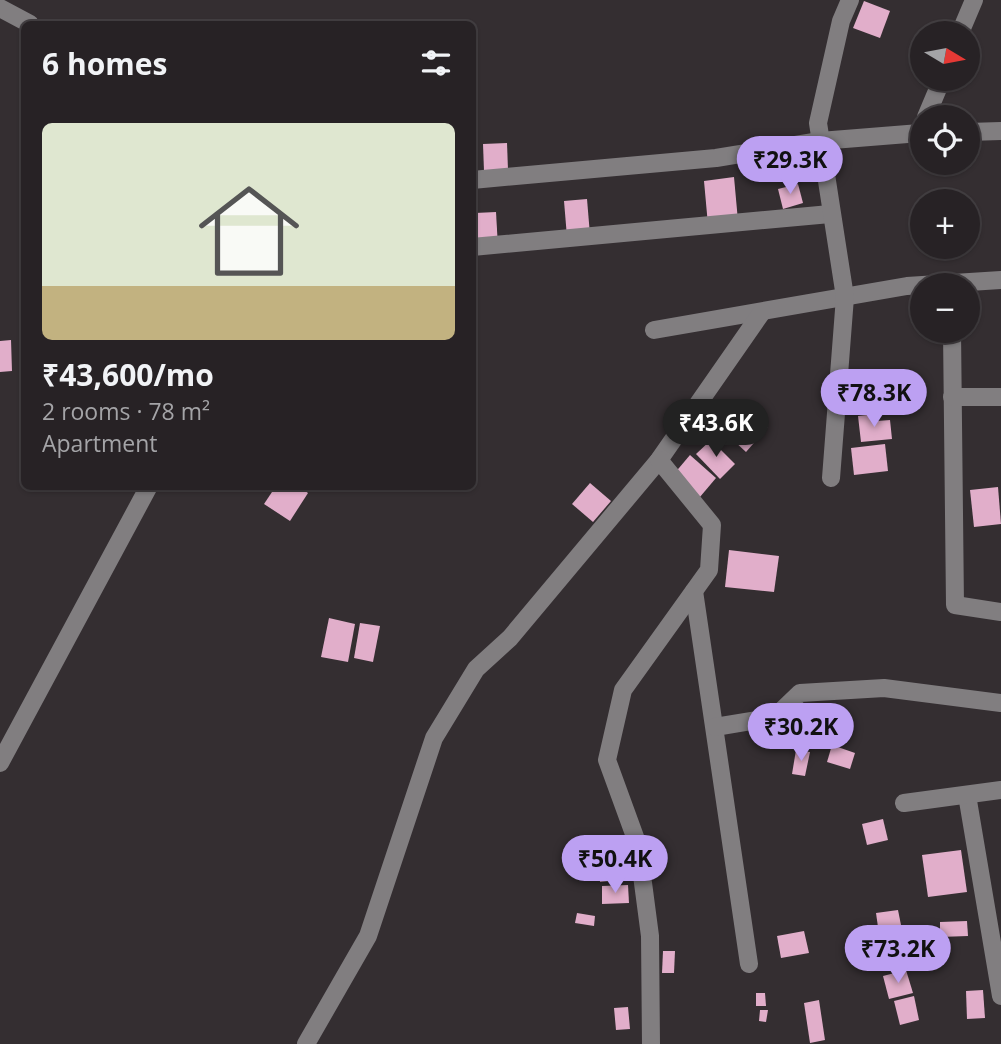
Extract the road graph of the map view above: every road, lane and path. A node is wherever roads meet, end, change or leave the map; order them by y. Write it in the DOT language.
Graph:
graph roads {
  1 [pos="850,0"];
  2 [pos="974,0"];
  3 [pos="0,8"];
  4 [pos="24,21"];
  5 [pos="965,21"];
  6 [pos="910,130"];
  7 [pos="980,131"];
  8 [pos="1001,131"];
  9 [pos="820,141"];
  10 [pos="476,180"];
  11 [pos="830,214"];
  12 [pos="476,247"];
  13 [pos="1001,280"];
  14 [pos="980,282"];
  15 [pos="910,286"];
  16 [pos="845,297"];
  17 [pos="762,312"];
  18 [pos="654,330"];
  19 [pos="952,343"];
  20 [pos="952,397"];
  21 [pos="1001,397"];
  22 [pos="659,460"];
  23 [pos="831,478"];
  24 [pos="147,490"];
  25 [pos="694,591"];
  26 [pos="1001,612"];
  27 [pos="1001,703"];
  28 [pos="715,727"];
  29 [pos="0,763"];
  30 [pos="1001,790"];
  31 [pos="967,795"];
  32 [pos="904,803"];
  33 [pos="749,964"];
  34 [pos="1001,996"];
  35 [pos="306,1044"];
  36 [pos="651,1044"];
  1 -- 9 [label="street"];
  2 -- 5 [label="street"];
  3 -- 4 [label="street"];
  6 -- 9 [label="street"];
  7 -- 8 [label="street"];
  9 -- 10 [label="street"];
  9 -- 11 [label="street"];
  11 -- 12 [label="street"];
  11 -- 16 [label="street"];
  13 -- 14 [label="street"];
  15 -- 16 [label="street"];
  16 -- 17 [label="street"];
  16 -- 23 [label="street"];
  17 -- 18 [label="street"];
  17 -- 22 [label="street"];
  19 -- 20 [label="street"];
  20 -- 21 [label="street"];
  20 -- 26 [label="street"];
  22 -- 25 [label="street"];
  22 -- 35 [label="street"];
  24 -- 29 [label="street"];
  25 -- 28 [label="street"];
  25 -- 36 [label="street"];
  27 -- 28 [label="street"];
  28 -- 33 [label="street"];
  30 -- 31 [label="street"];
  31 -- 32 [label="street"];
  31 -- 34 [label="street"];
}
